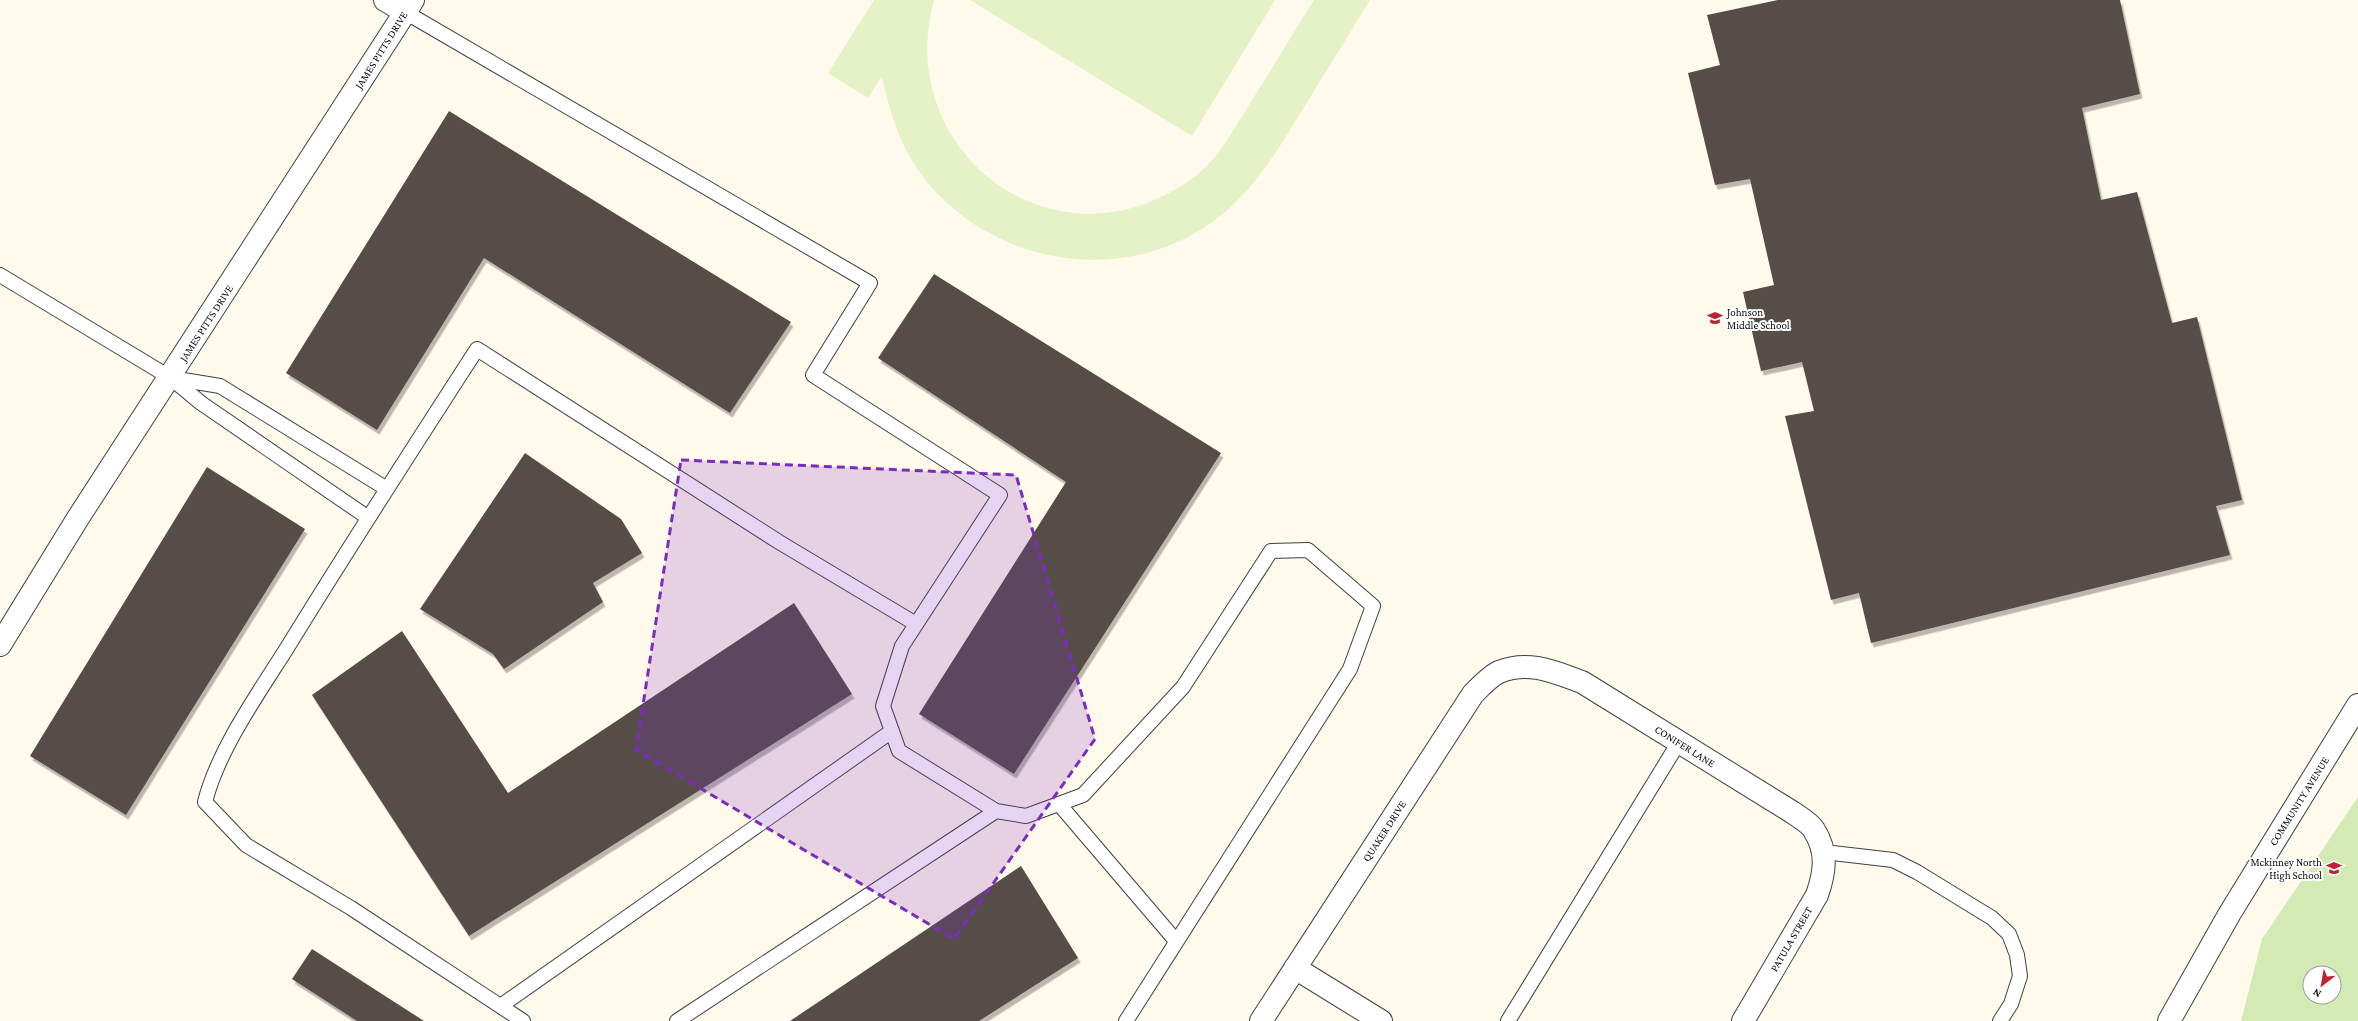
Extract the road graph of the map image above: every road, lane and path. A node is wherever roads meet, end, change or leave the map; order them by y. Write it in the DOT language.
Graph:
graph roads {
  1 [pos="385,0"];
  2 [pos="409,6"];
  3 [pos="0,274"];
  4 [pos="171,378"];
  5 [pos="387,489"];
  6 [pos="367,518"];
  7 [pos="916,624"];
  8 [pos="0,645"];
  9 [pos="1528,666"];
  10 [pos="2358,705"];
  11 [pos="892,731"];
  12 [pos="1679,742"];
  13 [pos="1059,804"];
  14 [pos="996,811"];
  15 [pos="1824,852"];
  16 [pos="1176,941"];
  17 [pos="1295,968"];
  18 [pos="502,1005"];
  19 [pos="523,1021"];
  20 [pos="677,1021"];
  21 [pos="1126,1021"];
  22 [pos="1261,1021"];
  23 [pos="1381,1021"];
  24 [pos="1508,1021"];
  25 [pos="1743,1021"];
  26 [pos="2000,1021"];
  27 [pos="2169,1021"];
  1 -- 2 [label="street"];
  2 -- 4 [label="street, JAMES PITTS DRIVE"];
  2 -- 7 [label="lane"];
  3 -- 4 [label="lane"];
  4 -- 5 [label="lane"];
  4 -- 6 [label="lane"];
  4 -- 8 [label="street, JAMES PITTS DRIVE"];
  5 -- 6 [label="lane"];
  5 -- 7 [label="lane"];
  6 -- 18 [label="lane"];
  7 -- 11 [label="lane"];
  9 -- 12 [label="street, CONIFER LANE"];
  9 -- 17 [label="street, QUAKER DRIVE"];
  10 -- 27 [label="street, COMMUNITY AVENUE"];
  11 -- 14 [label="lane"];
  11 -- 18 [label="lane"];
  12 -- 15 [label="street, CONIFER LANE"];
  12 -- 24 [label="lane"];
  13 -- 14 [label="lane"];
  13 -- 16 [label="lane"];
  13 -- 16 [label="lane"];
  14 -- 20 [label="lane"];
  15 -- 25 [label="street, PATULA STREET"];
  15 -- 26 [label="lane"];
  16 -- 21 [label="lane"];
  17 -- 22 [label="street, QUAKER DRIVE"];
  17 -- 23 [label="street"];
  18 -- 19 [label="lane"];
}
